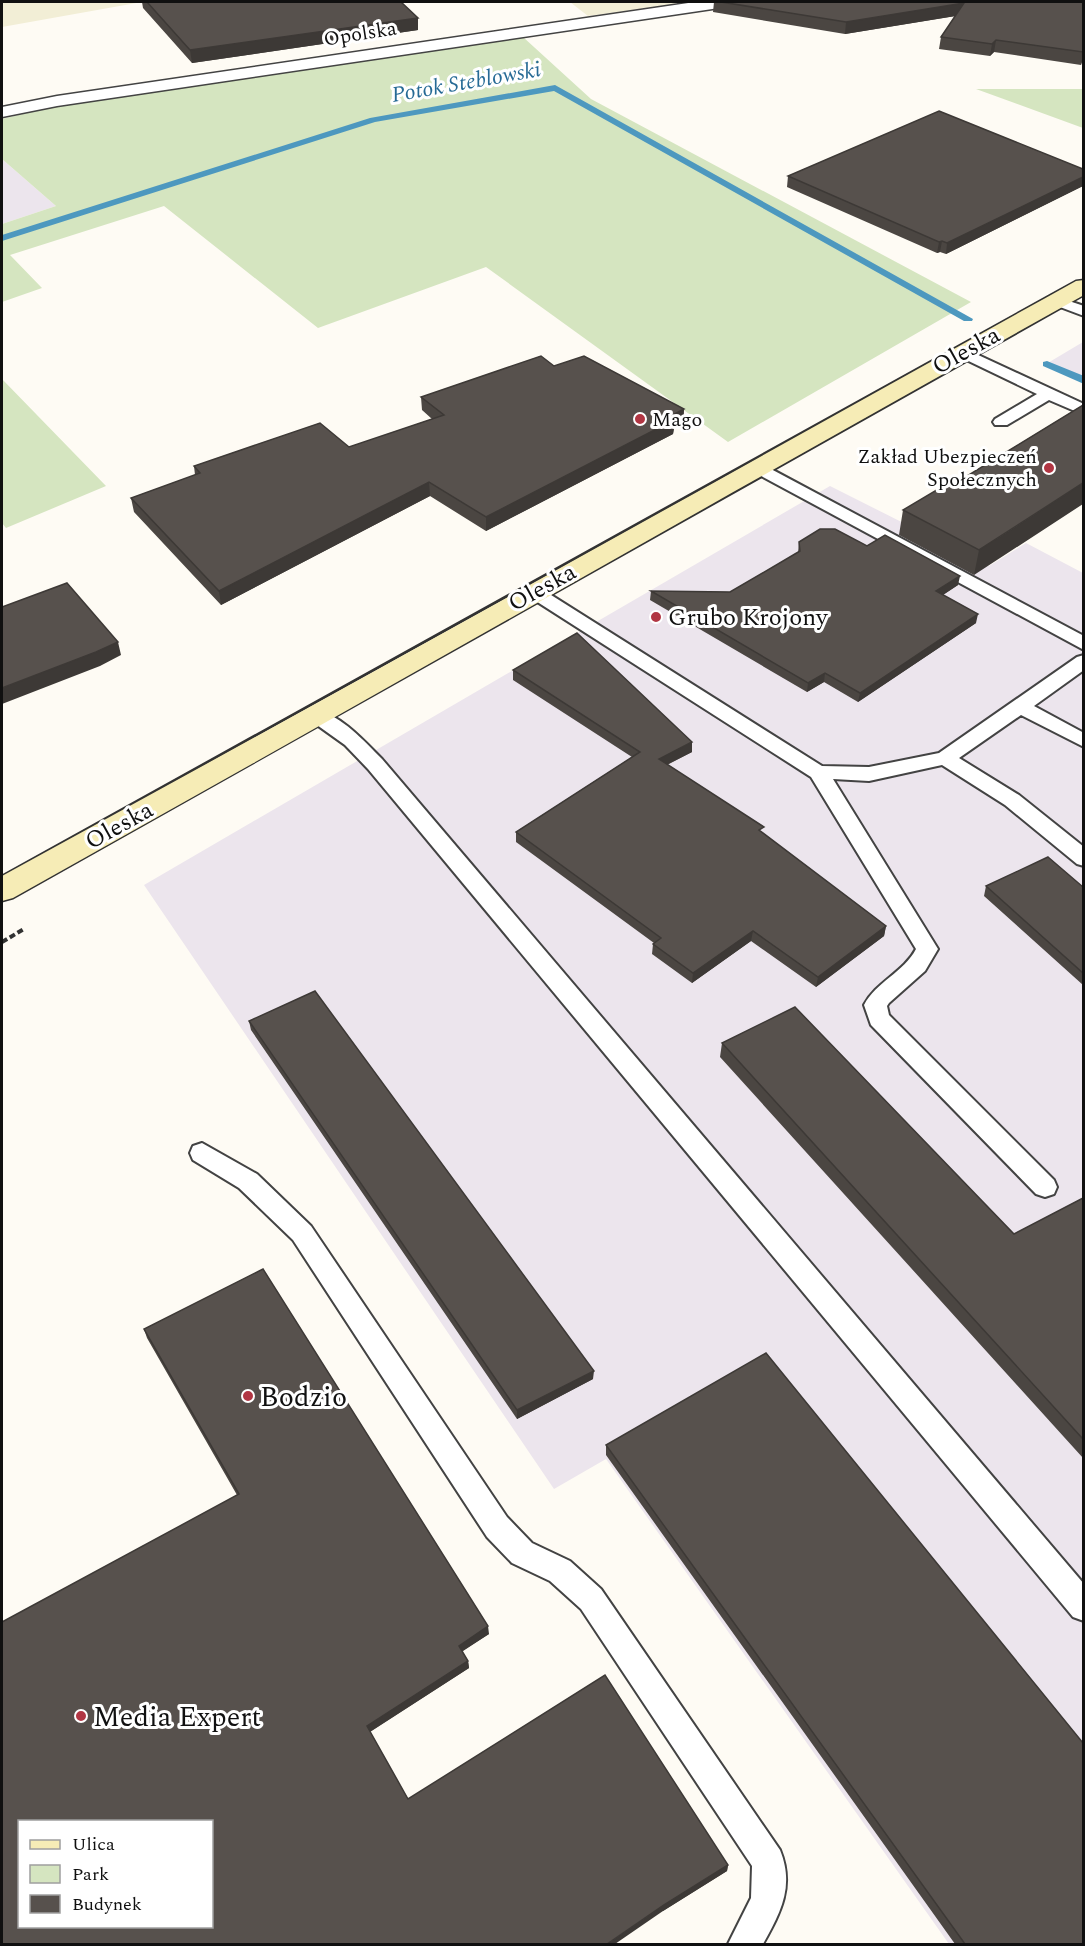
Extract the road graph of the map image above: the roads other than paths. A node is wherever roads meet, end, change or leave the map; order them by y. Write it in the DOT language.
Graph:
graph roads {
  1 [pos="726,2"];
  2 [pos="2,112"];
  3 [pos="1083,286"];
  4 [pos="1057,301"];
  5 [pos="1083,312"];
  6 [pos="961,352"];
  7 [pos="1049,393"];
  8 [pos="1083,410"];
  9 [pos="1001,422"];
  10 [pos="758,467"];
  11 [pos="534,592"];
  12 [pos="1083,644"];
  13 [pos="1083,661"];
  14 [pos="1020,707"];
  15 [pos="317,716"];
  16 [pos="1083,741"];
  17 [pos="945,758"];
  18 [pos="818,772"];
  19 [pos="1083,859"];
  20 [pos="2,890"];
  21 [pos="202,1153"];
  22 [pos="1045,1187"];
  23 [pos="1083,1607"];
  24 [pos="745,1944"];
  1 -- 2 [label="street, Opolska"];
  3 -- 4 [label="street, Oleska"];
  4 -- 5 [label="lane"];
  4 -- 6 [label="street, Oleska"];
  6 -- 7 [label="lane"];
  6 -- 10 [label="street, Oleska"];
  7 -- 8 [label="lane"];
  7 -- 9 [label="lane"];
  10 -- 11 [label="street, Oleska"];
  10 -- 12 [label="lane"];
  11 -- 15 [label="street, Oleska"];
  11 -- 18 [label="lane"];
  13 -- 14 [label="lane"];
  14 -- 16 [label="lane"];
  14 -- 17 [label="lane"];
  15 -- 20 [label="street, Oleska"];
  15 -- 23 [label="lane"];
  17 -- 18 [label="lane"];
  17 -- 19 [label="lane"];
  18 -- 22 [label="lane"];
  21 -- 24 [label="lane"];
}
